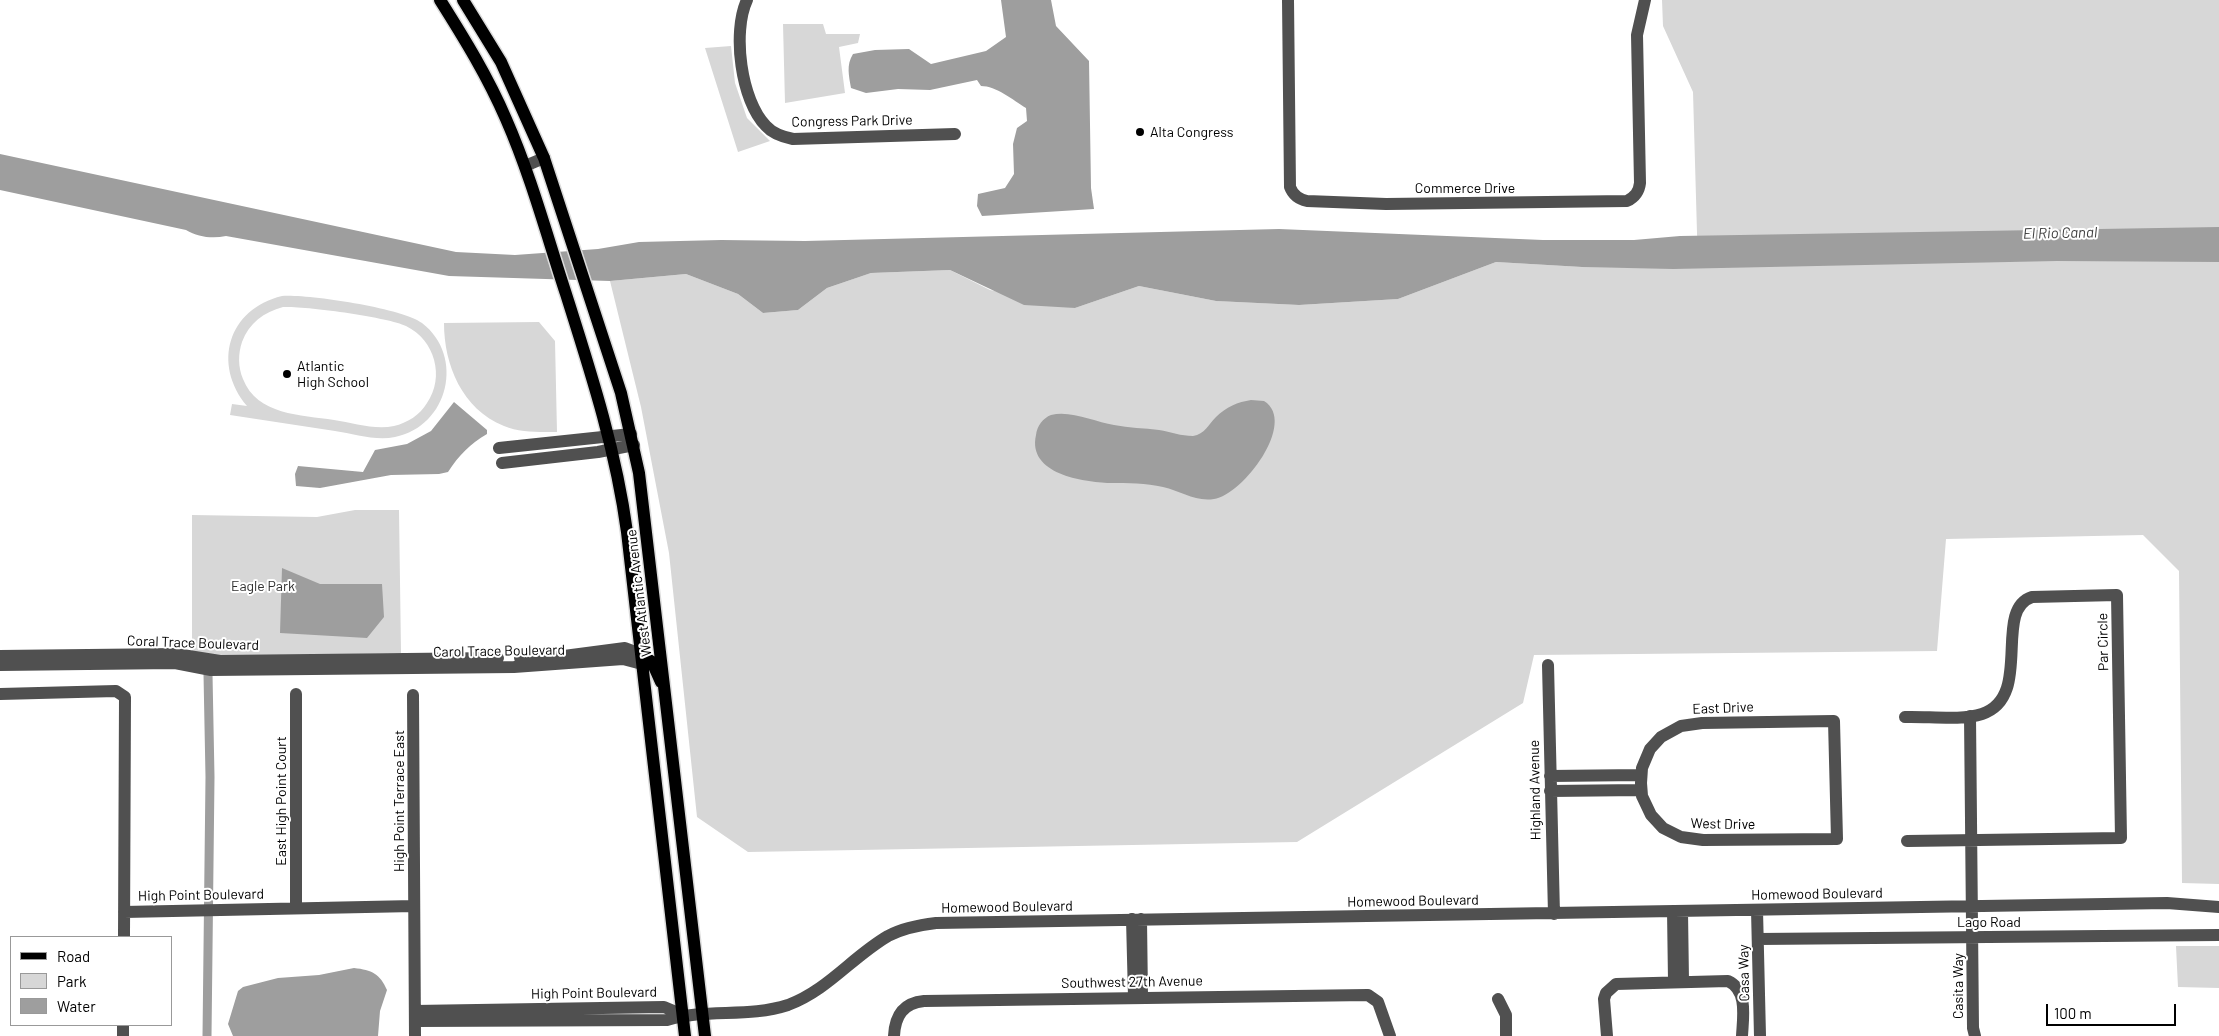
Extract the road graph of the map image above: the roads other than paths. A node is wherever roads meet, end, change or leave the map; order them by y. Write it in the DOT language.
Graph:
graph roads {
  1 [pos="440,0"];
  2 [pos="464,0"];
  3 [pos="747,0"];
  4 [pos="1288,0"];
  5 [pos="1645,0"];
  6 [pos="955,134"];
  7 [pos="544,158"];
  8 [pos="524,166"];
  9 [pos="632,440"];
  10 [pos="610,444"];
  11 [pos="499,448"];
  12 [pos="502,463"];
  13 [pos="0,656"];
  14 [pos="642,659"];
  15 [pos="356,663"];
  16 [pos="0,665"];
  17 [pos="1548,665"];
  18 [pos="666,691"];
  19 [pos="0,694"];
  20 [pos="296,694"];
  21 [pos="413,695"];
  22 [pos="1970,716"];
  23 [pos="1905,717"];
  24 [pos="1550,776"];
  25 [pos="1641,783"];
  26 [pos="1550,791"];
  27 [pos="1837,839"];
  28 [pos="1972,840"];
  29 [pos="1907,841"];
  30 [pos="2219,898"];
  31 [pos="2167,903"];
  32 [pos="414,906"];
  33 [pos="1972,906"];
  34 [pos="2219,907"];
  35 [pos="296,908"];
  36 [pos="1758,910"];
  37 [pos="1678,911"];
  38 [pos="124,912"];
  39 [pos="1554,914"];
  40 [pos="1136,919"];
  41 [pos="2219,935"];
  42 [pos="124,936"];
  43 [pos="1973,937"];
  44 [pos="1758,939"];
  45 [pos="1679,981"];
  46 [pos="1138,997"];
  47 [pos="1498,999"];
  48 [pos="703,1014"];
  49 [pos="683,1015"];
  50 [pos="415,1016"];
  51 [pos="415,1036"];
  52 [pos="685,1036"];
  53 [pos="705,1036"];
  54 [pos="894,1036"];
  55 [pos="1390,1036"];
  56 [pos="1506,1036"];
  57 [pos="1607,1036"];
  58 [pos="1742,1036"];
  59 [pos="1760,1036"];
  60 [pos="1975,1036"];
  1 -- 8 [label="main road, West Atlantic Avenue"];
  2 -- 7 [label="main road, West Atlantic Avenue"];
  3 -- 6 [label="street, Congress Park Drive"];
  4 -- 5 [label="street, Commerce Drive"];
  7 -- 8 [label="street"];
  7 -- 9 [label="main road, West Atlantic Avenue"];
  8 -- 10 [label="main road, West Atlantic Avenue"];
  9 -- 10 [label="street"];
  9 -- 18 [label="main road, West Atlantic Avenue"];
  10 -- 11 [label="street"];
  10 -- 12 [label="street"];
  10 -- 14 [label="main road, West Atlantic Avenue"];
  13 -- 15 [label="street, Coral Trace Boulevard"];
  14 -- 15 [label="street, Carol Trace Boulevard"];
  14 -- 18 [label="main road"];
  14 -- 49 [label="main road, West Atlantic Avenue"];
  15 -- 16 [label="street, Coral Trace Boulevard"];
  17 -- 24 [label="street, Highland Avenue"];
  18 -- 48 [label="main road, West Atlantic Avenue"];
  19 -- 38 [label="street, High Point Boulevard"];
  20 -- 35 [label="street, East High Point Court"];
  21 -- 32 [label="street, High Point Terrace East"];
  22 -- 23 [label="street"];
  22 -- 28 [label="street"];
  22 -- 28 [label="street, Par Circle"];
  24 -- 25 [label="street"];
  24 -- 26 [label="street, Highland Avenue"];
  25 -- 26 [label="street"];
  25 -- 27 [label="street, West Drive"];
  25 -- 27 [label="street, East Drive"];
  26 -- 39 [label="street, Highland Avenue"];
  28 -- 29 [label="street"];
  28 -- 33 [label="street"];
  30 -- 31 [label="street, Homewood Boulevard"];
  31 -- 33 [label="street, Homewood Boulevard"];
  31 -- 34 [label="street, Homewood Boulevard"];
  32 -- 35 [label="street, High Point Boulevard"];
  32 -- 50 [label="street"];
  33 -- 36 [label="street, Homewood Boulevard"];
  33 -- 43 [label="street, Casita Way"];
  35 -- 38 [label="street, High Point Boulevard"];
  36 -- 37 [label="street, Homewood Boulevard"];
  36 -- 44 [label="street, Casa Way"];
  37 -- 39 [label="street, Homewood Boulevard"];
  37 -- 45 [label="street"];
  38 -- 42 [label="street, High Point Boulevard"];
  39 -- 40 [label="street, Homewood Boulevard"];
  40 -- 46 [label="street"];
  40 -- 48 [label="street, Homewood Boulevard"];
  41 -- 43 [label="street, Lago Road"];
  43 -- 44 [label="street, Lago Road"];
  43 -- 60 [label="street, Casita Way"];
  44 -- 59 [label="street, Casa Way"];
  45 -- 57 [label="street"];
  45 -- 58 [label="street"];
  46 -- 54 [label="street, Southwest 27th Avenue"];
  46 -- 55 [label="street, Southwest 27th Avenue"];
  47 -- 56 [label="street"];
  48 -- 49 [label="street, Homewood Boulevard"];
  48 -- 53 [label="main road, West Atlantic Avenue"];
  49 -- 50 [label="street, High Point Boulevard"];
  49 -- 52 [label="main road, West Atlantic Avenue"];
  50 -- 51 [label="street"];
}
